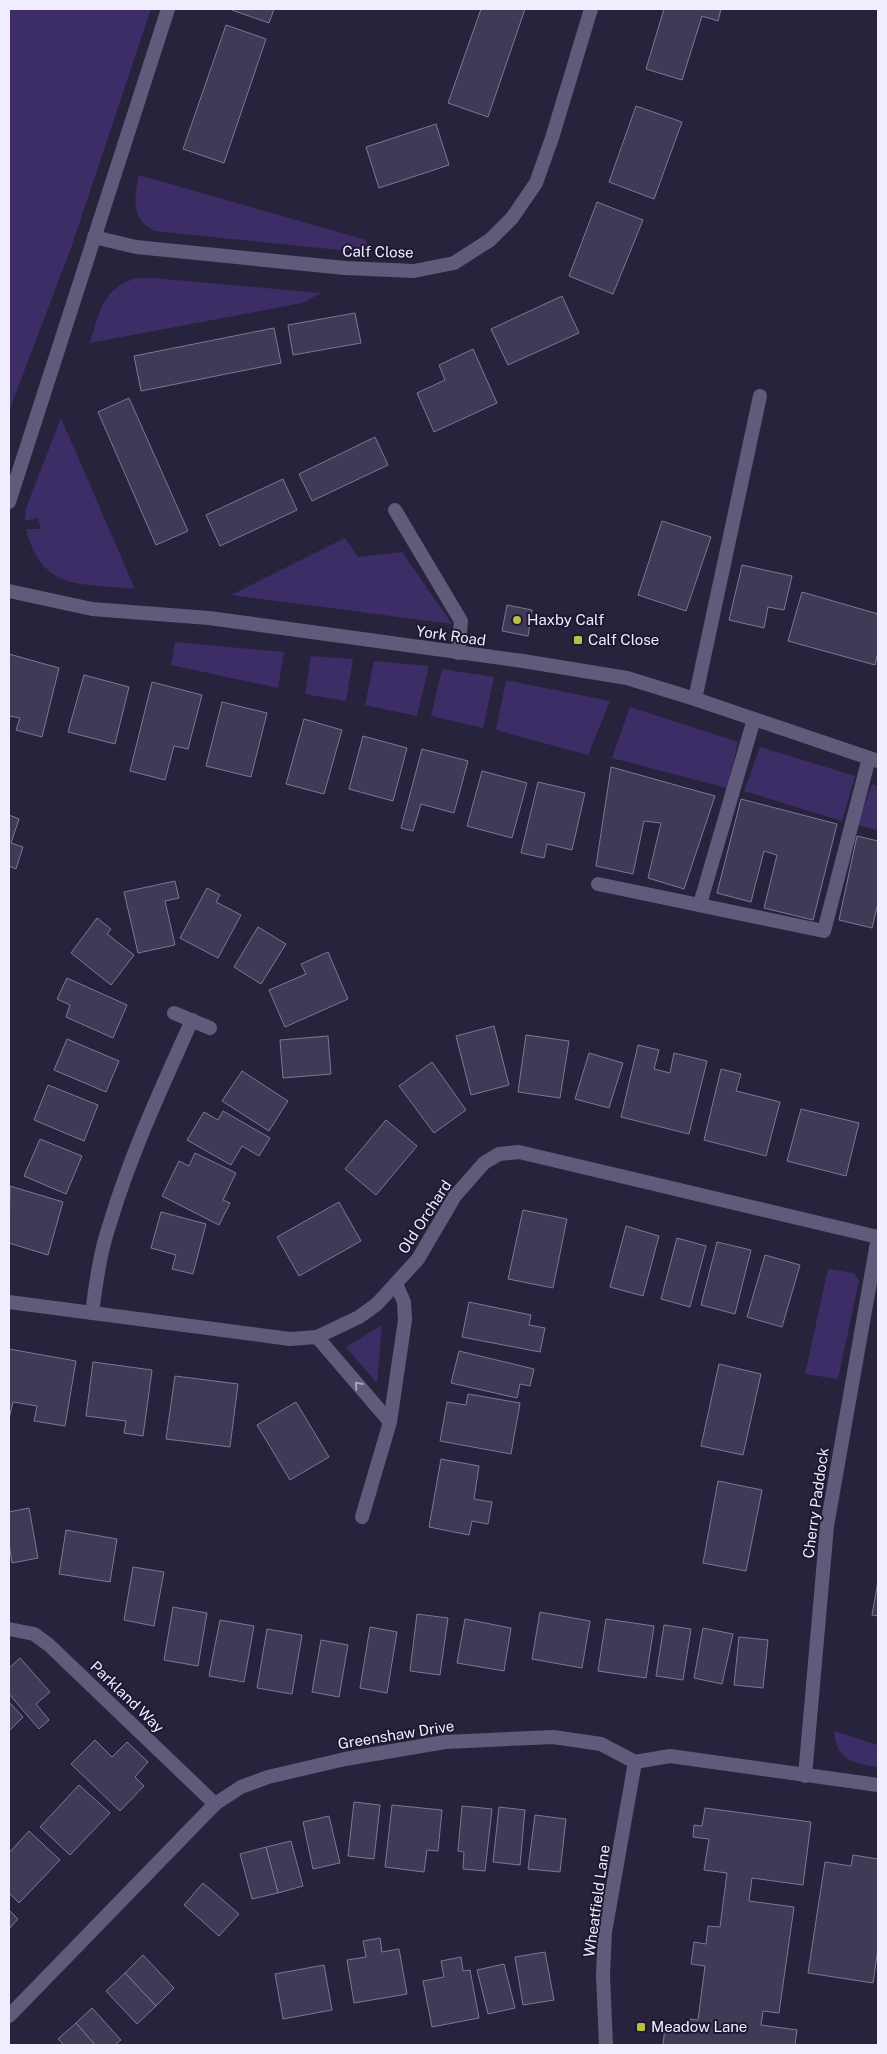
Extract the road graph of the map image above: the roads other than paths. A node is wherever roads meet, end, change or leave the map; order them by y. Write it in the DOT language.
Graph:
graph roads {
  1 [pos="168,9"];
  2 [pos="591,9"];
  3 [pos="94,237"];
  4 [pos="760,396"];
  5 [pos="9,502"];
  6 [pos="395,510"];
  7 [pos="9,591"];
  8 [pos="458,654"];
  9 [pos="695,699"];
  10 [pos="754,719"];
  11 [pos="874,759"];
  12 [pos="598,884"];
  13 [pos="700,904"];
  14 [pos="174,1013"];
  15 [pos="192,1020"];
  16 [pos="210,1028"];
  17 [pos="878,1237"];
  18 [pos="396,1284"];
  19 [pos="9,1302"];
  20 [pos="92,1313"];
  21 [pos="317,1337"];
  22 [pos="390,1422"];
  23 [pos="362,1517"];
  24 [pos="9,1629"];
  25 [pos="635,1762"];
  26 [pos="805,1776"];
  27 [pos="878,1786"];
  28 [pos="215,1804"];
  29 [pos="9,2016"];
  30 [pos="606,2045"];
  1 -- 3 [label="street"];
  2 -- 3 [label="street, Calf Close"];
  3 -- 5 [label="street"];
  4 -- 9 [label="street"];
  6 -- 8 [label="street"];
  7 -- 8 [label="street, York Road"];
  8 -- 9 [label="street, York Road"];
  9 -- 10 [label="street, York Road"];
  10 -- 11 [label="street, York Road"];
  10 -- 13 [label="street"];
  11 -- 13 [label="street"];
  12 -- 13 [label="street"];
  14 -- 15 [label="street"];
  15 -- 16 [label="street"];
  15 -- 20 [label="street"];
  17 -- 18 [label="street, Old Orchard"];
  17 -- 26 [label="street, Cherry Paddock"];
  18 -- 21 [label="street, Old Orchard"];
  18 -- 22 [label="street"];
  19 -- 20 [label="street, Old Orchard"];
  20 -- 21 [label="street, Old Orchard"];
  22 -- 21 [label="street, one-way"];
  22 -- 23 [label="street"];
  24 -- 28 [label="street, Parkland Way"];
  25 -- 26 [label="street"];
  25 -- 28 [label="street, Greenshaw Drive"];
  25 -- 30 [label="street, Wheatfield Lane"];
  26 -- 27 [label="street"];
  28 -- 29 [label="street, Greenshaw Drive"];
}
